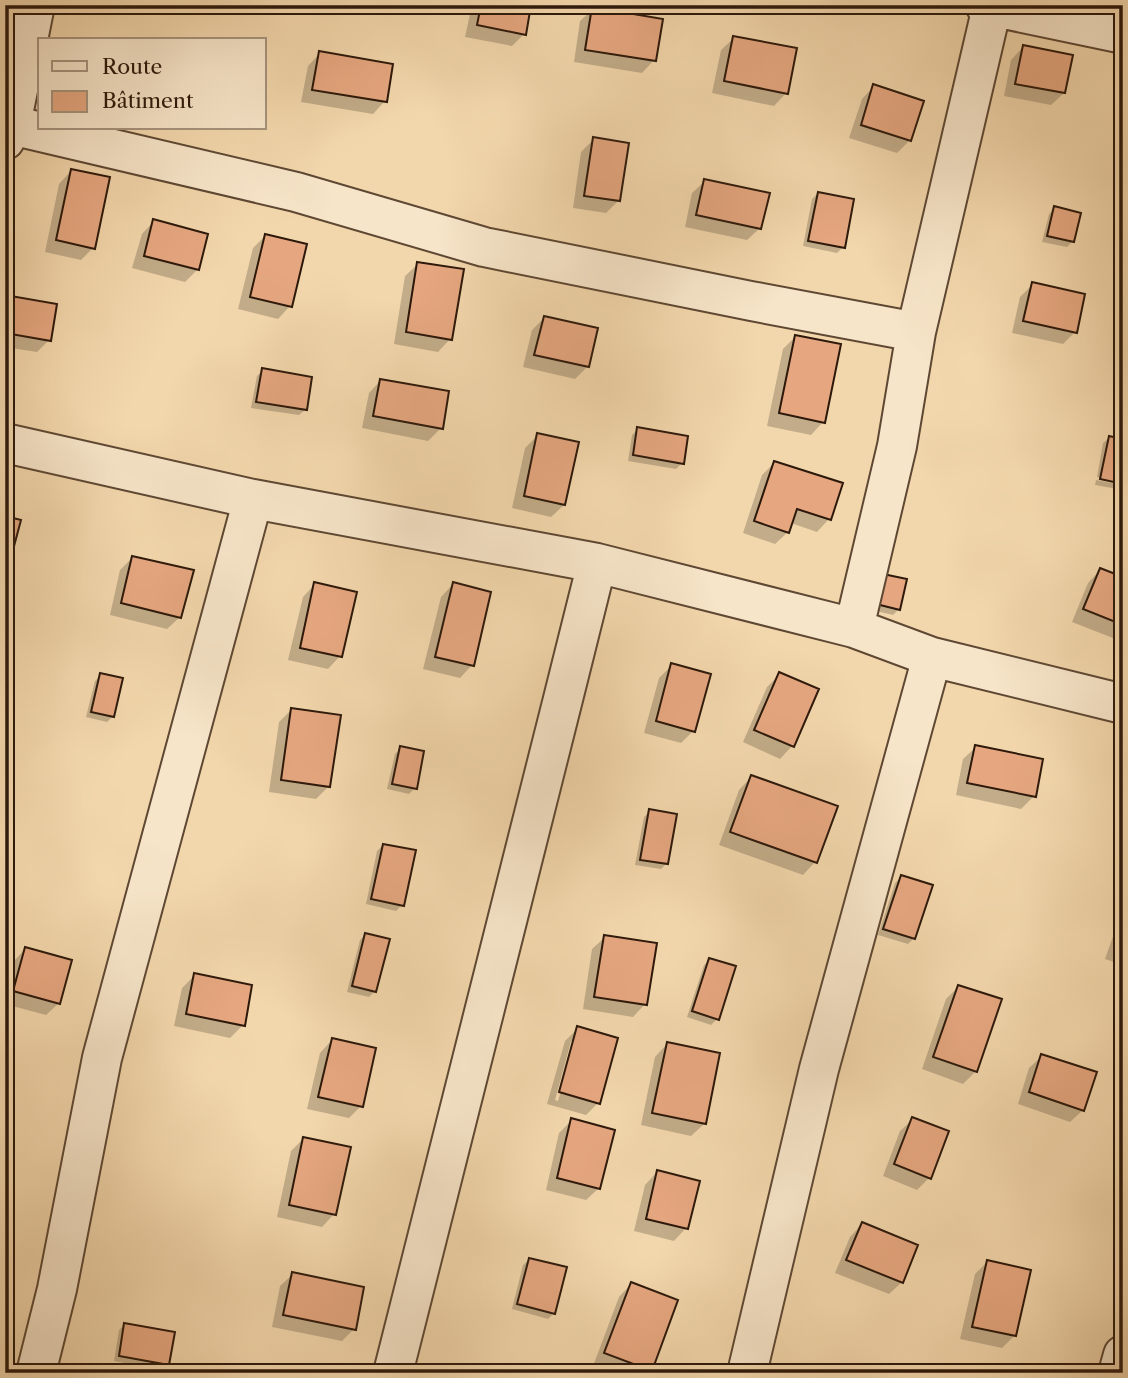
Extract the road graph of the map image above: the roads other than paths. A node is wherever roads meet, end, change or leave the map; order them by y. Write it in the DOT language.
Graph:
graph roads {
  1 [pos="35,5"];
  2 [pos="988,6"];
  3 [pos="1123,34"];
  4 [pos="8,133"];
  5 [pos="916,332"];
  6 [pos="5,443"];
  7 [pos="253,499"];
  8 [pos="597,563"];
  9 [pos="854,628"];
  10 [pos="932,657"];
  11 [pos="1123,704"];
  12 [pos="1123,1355"];
  13 [pos="36,1373"];
  14 [pos="393,1373"];
  15 [pos="747,1373"];
  16 [pos="1118,1373"];
  1 -- 4 [label="street"];
  2 -- 3 [label="street"];
  2 -- 5 [label="street"];
  4 -- 5 [label="street"];
  5 -- 9 [label="street"];
  6 -- 7 [label="street"];
  7 -- 8 [label="street"];
  7 -- 13 [label="street"];
  8 -- 9 [label="street"];
  8 -- 14 [label="street"];
  9 -- 10 [label="street"];
  10 -- 11 [label="street"];
  10 -- 15 [label="street"];
  12 -- 16 [label="street"];
}
